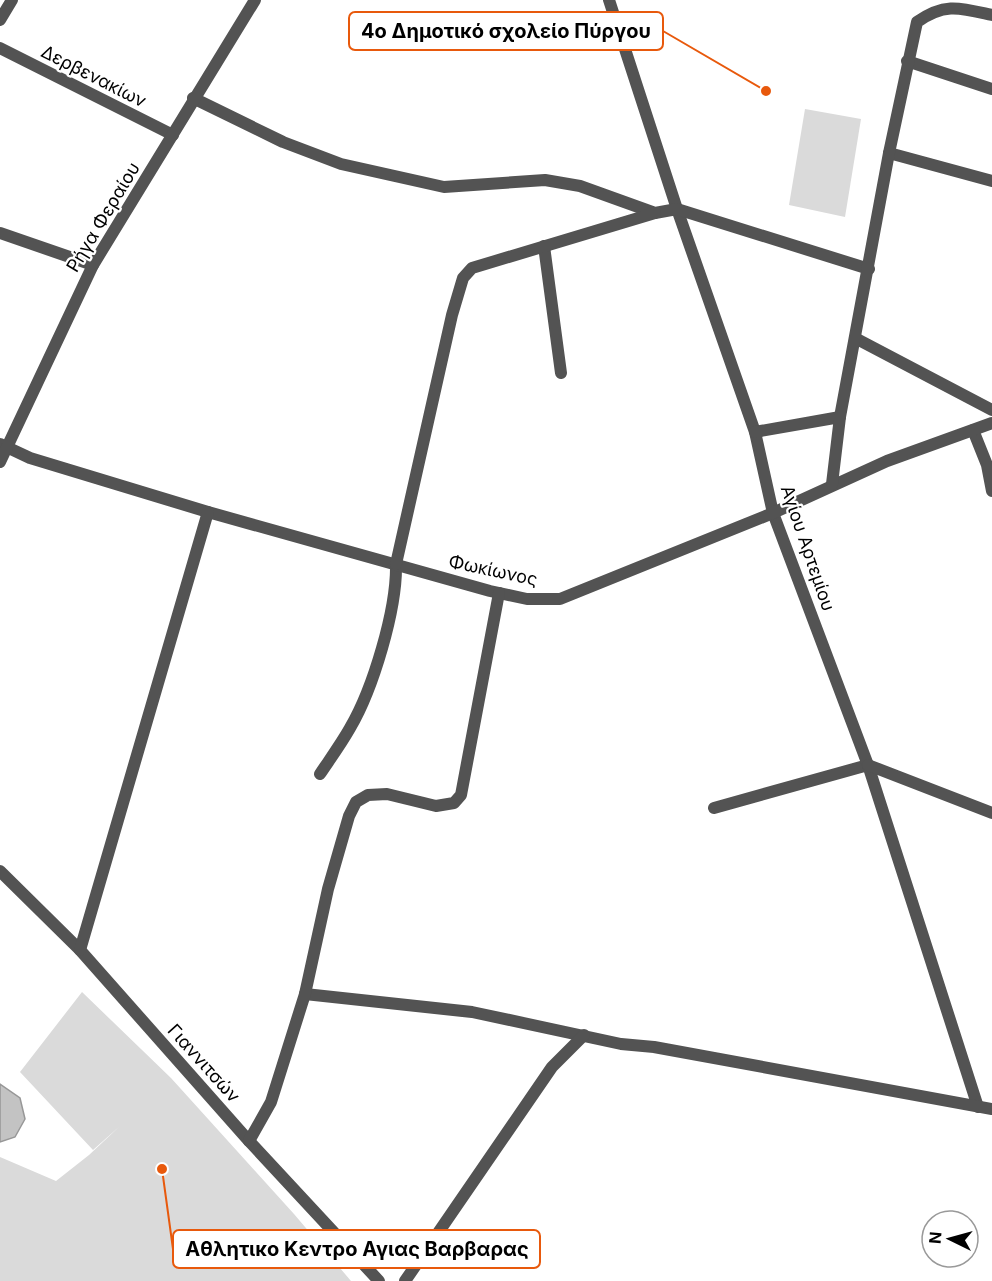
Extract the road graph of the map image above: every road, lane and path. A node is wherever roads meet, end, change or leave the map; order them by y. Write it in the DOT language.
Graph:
graph roads {
  1 [pos="12,0"];
  2 [pos="255,0"];
  3 [pos="609,0"];
  4 [pos="992,15"];
  5 [pos="0,20"];
  6 [pos="0,48"];
  7 [pos="908,61"];
  8 [pos="992,89"];
  9 [pos="193,98"];
  10 [pos="173,135"];
  11 [pos="889,153"];
  12 [pos="992,181"];
  13 [pos="677,209"];
  14 [pos="655,213"];
  15 [pos="0,233"];
  16 [pos="544,246"];
  17 [pos="93,265"];
  18 [pos="868,269"];
  19 [pos="855,338"];
  20 [pos="561,373"];
  21 [pos="992,410"];
  22 [pos="840,417"];
  23 [pos="992,423"];
  24 [pos="973,430"];
  25 [pos="754,432"];
  26 [pos="3,446"];
  27 [pos="0,462"];
  28 [pos="832,484"];
  29 [pos="992,490"];
  30 [pos="208,512"];
  31 [pos="773,513"];
  32 [pos="396,564"];
  33 [pos="499,593"];
  34 [pos="868,765"];
  35 [pos="320,774"];
  36 [pos="714,808"];
  37 [pos="992,813"];
  38 [pos="0,871"];
  39 [pos="80,950"];
  40 [pos="305,994"];
  41 [pos="584,1035"];
  42 [pos="978,1107"];
  43 [pos="992,1109"];
  44 [pos="249,1141"];
  45 [pos="379,1281"];
  46 [pos="405,1281"];
  1 -- 5 [label="street"];
  2 -- 9 [label="street, Ρήγα Φεραίου"];
  3 -- 13 [label="street, Αγίου Αρτεμίου"];
  4 -- 7 [label="street"];
  6 -- 10 [label="street, Δερβενακίων"];
  7 -- 8 [label="street"];
  7 -- 11 [label="street"];
  9 -- 10 [label="street, Ρήγα Φεραίου"];
  9 -- 14 [label="street"];
  10 -- 17 [label="street, Ρήγα Φεραίου"];
  11 -- 12 [label="street"];
  11 -- 18 [label="street"];
  13 -- 14 [label="street"];
  13 -- 18 [label="street"];
  13 -- 25 [label="street, Αγίου Αρτεμίου"];
  14 -- 16 [label="street"];
  15 -- 17 [label="street"];
  16 -- 20 [label="street"];
  16 -- 32 [label="street"];
  17 -- 26 [label="street, Ρήγα Φεραίου"];
  18 -- 19 [label="street"];
  19 -- 21 [label="street"];
  19 -- 22 [label="street"];
  22 -- 25 [label="street"];
  22 -- 28 [label="street"];
  23 -- 24 [label="street, Φωκίωνος"];
  24 -- 28 [label="street, Φωκίωνος"];
  24 -- 29 [label="street"];
  25 -- 31 [label="street, Αγίου Αρτεμίου"];
  26 -- 27 [label="street, Ρήγα Φεραίου"];
  26 -- 30 [label="street, Φωκίωνος"];
  28 -- 31 [label="street, Φωκίωνος"];
  30 -- 32 [label="street, Φωκίωνος"];
  30 -- 39 [label="street"];
  31 -- 33 [label="street, Φωκίωνος"];
  31 -- 34 [label="street, Αγίου Αρτεμίου"];
  32 -- 33 [label="street, Φωκίωνος"];
  32 -- 35 [label="street"];
  33 -- 40 [label="street"];
  34 -- 36 [label="street"];
  34 -- 37 [label="street"];
  34 -- 42 [label="street, Αγίου Αρτεμίου"];
  38 -- 39 [label="street, Γιαννιτσών"];
  39 -- 44 [label="street, Γιαννιτσών"];
  40 -- 41 [label="street"];
  40 -- 44 [label="street"];
  41 -- 42 [label="street"];
  41 -- 46 [label="street"];
  42 -- 43 [label="street"];
  44 -- 45 [label="street, Γιαννιτσών"];
}
